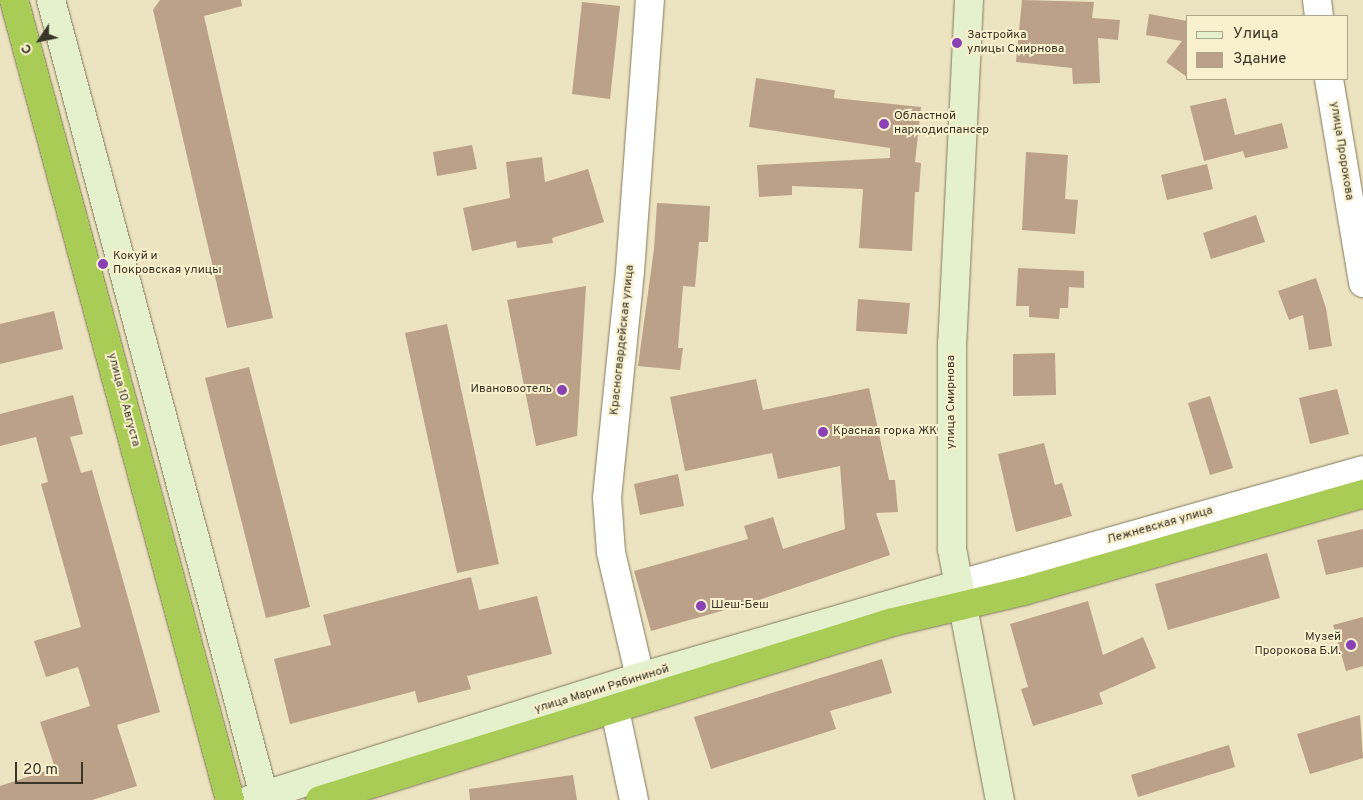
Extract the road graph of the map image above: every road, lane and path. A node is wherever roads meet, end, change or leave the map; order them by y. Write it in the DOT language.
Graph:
graph roads {
  1 [pos="14,0"];
  2 [pos="51,0"];
  3 [pos="650,0"];
  4 [pos="969,0"];
  5 [pos="1317,0"];
  6 [pos="1319,15"];
  7 [pos="1329,80"];
  8 [pos="1362,283"];
  9 [pos="146,362"];
  10 [pos="114,366"];
  11 [pos="1363,470"];
  12 [pos="1363,494"];
  13 [pos="959,594"];
  14 [pos="640,678"];
  15 [pos="615,710"];
  16 [pos="259,798"];
  17 [pos="230,800"];
  18 [pos="320,800"];
  19 [pos="634,800"];
  20 [pos="1000,800"];
  1 -- 10 [label="highway, улица 10 Августа"];
  2 -- 9 [label="main road"];
  3 -- 14 [label="street, Красногвардейская улица"];
  4 -- 13 [label="main road, улица Смирнова"];
  5 -- 6 [label="street"];
  7 -- 8 [label="street, улица Пророкова"];
  9 -- 10 [label="main road"];
  9 -- 16 [label="main road"];
  10 -- 17 [label="highway, улица 10 Августа"];
  11 -- 13 [label="street, Лежневская улица"];
  12 -- 13 [label="highway, Лежневская улица"];
  13 -- 14 [label="main road, улица Марии Рябининой"];
  13 -- 15 [label="highway, улица Марии Рябининой"];
  13 -- 20 [label="main road, улица Смирнова"];
  14 -- 16 [label="main road, улица Марии Рябининой"];
  15 -- 18 [label="highway, улица Марии Рябининой"];
  15 -- 19 [label="street"];
}
